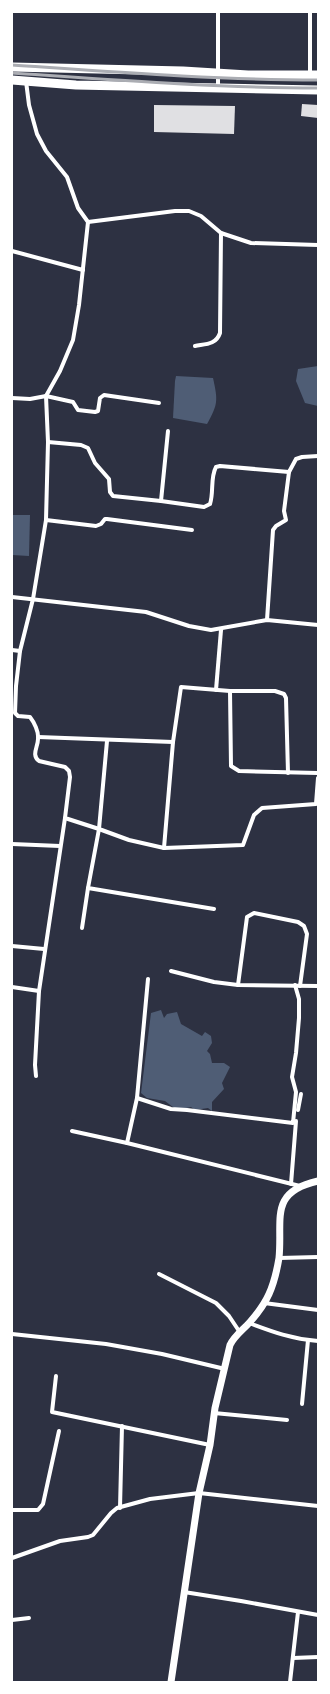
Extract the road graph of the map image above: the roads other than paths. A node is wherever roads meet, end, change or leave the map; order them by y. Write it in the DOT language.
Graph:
graph roads {
  1 [pos="218,12"];
  2 [pos="310,12"];
  3 [pos="12,67"];
  4 [pos="218,73"];
  5 [pos="314,75"];
  6 [pos="12,80"];
  7 [pos="26,81"];
  8 [pos="218,89"];
  9 [pos="318,90"];
  10 [pos="88,222"];
  11 [pos="221,234"];
  12 [pos="318,245"];
  13 [pos="12,251"];
  14 [pos="83,270"];
  15 [pos="194,346"];
  16 [pos="46,396"];
  17 [pos="12,398"];
  18 [pos="159,403"];
  19 [pos="168,431"];
  20 [pos="48,442"];
  21 [pos="318,456"];
  22 [pos="289,472"];
  23 [pos="161,501"];
  24 [pos="46,520"];
  25 [pos="192,530"];
  26 [pos="12,597"];
  27 [pos="33,599"];
  28 [pos="266,620"];
  29 [pos="318,626"];
  30 [pos="221,630"];
  31 [pos="12,650"];
  32 [pos="20,651"];
  33 [pos="14,686"];
  34 [pos="216,690"];
  35 [pos="230,691"];
  36 [pos="38,738"];
  37 [pos="107,741"];
  38 [pos="173,742"];
  39 [pos="288,773"];
  40 [pos="318,773"];
  41 [pos="318,778"];
  42 [pos="65,818"];
  43 [pos="99,829"];
  44 [pos="12,844"];
  45 [pos="60,846"];
  46 [pos="164,848"];
  47 [pos="88,888"];
  48 [pos="214,909"];
  49 [pos="82,928"];
  50 [pos="12,946"];
  51 [pos="44,949"];
  52 [pos="171,971"];
  53 [pos="148,979"];
  54 [pos="238,985"];
  55 [pos="295,985"];
  56 [pos="300,986"];
  57 [pos="318,986"];
  58 [pos="12,987"];
  59 [pos="38,991"];
  60 [pos="36,1076"];
  61 [pos="301,1094"];
  62 [pos="137,1098"];
  63 [pos="72,1131"];
  64 [pos="128,1143"];
  65 [pos="318,1181"];
  66 [pos="291,1184"];
  67 [pos="300,1186"];
  68 [pos="279,1258"];
  69 [pos="318,1258"];
  70 [pos="159,1274"];
  71 [pos="263,1303"];
  72 [pos="318,1310"];
  73 [pos="249,1323"];
  74 [pos="239,1331"];
  75 [pos="12,1334"];
  76 [pos="308,1340"];
  77 [pos="318,1341"];
  78 [pos="225,1369"];
  79 [pos="56,1376"];
  80 [pos="302,1404"];
  81 [pos="214,1413"];
  82 [pos="287,1420"];
  83 [pos="122,1426"];
  84 [pos="60,1431"];
  85 [pos="210,1446"];
  86 [pos="199,1493"];
  87 [pos="318,1506"];
  88 [pos="120,1508"];
  89 [pos="12,1510"];
  90 [pos="12,1558"];
  91 [pos="183,1592"];
  92 [pos="298,1612"];
  93 [pos="318,1615"];
  94 [pos="29,1618"];
  95 [pos="12,1620"];
  96 [pos="318,1657"];
  97 [pos="292,1658"];
  98 [pos="171,1682"];
  99 [pos="290,1682"];
  1 -- 4 [label="street"];
  2 -- 5 [label="street"];
  3 -- 4 [label="highway"];
  4 -- 5 [label="highway"];
  4 -- 8 [label="street"];
  6 -- 7 [label="highway"];
  7 -- 8 [label="highway"];
  7 -- 10 [label="street"];
  8 -- 9 [label="highway"];
  10 -- 11 [label="street"];
  10 -- 14 [label="street"];
  11 -- 12 [label="street"];
  11 -- 15 [label="street"];
  13 -- 14 [label="street"];
  14 -- 16 [label="street"];
  16 -- 17 [label="street"];
  16 -- 18 [label="street"];
  16 -- 20 [label="street"];
  19 -- 23 [label="street"];
  20 -- 23 [label="street"];
  20 -- 24 [label="street"];
  21 -- 22 [label="street"];
  22 -- 23 [label="street"];
  22 -- 28 [label="street"];
  24 -- 25 [label="street"];
  24 -- 27 [label="street"];
  26 -- 27 [label="street"];
  27 -- 30 [label="street"];
  27 -- 32 [label="street"];
  28 -- 29 [label="street"];
  28 -- 30 [label="street"];
  30 -- 34 [label="street"];
  31 -- 32 [label="street"];
  32 -- 33 [label="street"];
  33 -- 36 [label="street"];
  34 -- 35 [label="street"];
  34 -- 38 [label="street"];
  35 -- 39 [label="street"];
  35 -- 39 [label="street"];
  36 -- 37 [label="street"];
  36 -- 42 [label="street"];
  37 -- 38 [label="street"];
  37 -- 43 [label="street"];
  38 -- 46 [label="street"];
  39 -- 40 [label="street"];
  41 -- 46 [label="street"];
  42 -- 43 [label="street"];
  42 -- 45 [label="street"];
  43 -- 46 [label="street"];
  43 -- 47 [label="street"];
  44 -- 45 [label="street"];
  45 -- 51 [label="street"];
  47 -- 48 [label="street"];
  47 -- 49 [label="street"];
  50 -- 51 [label="street"];
  51 -- 59 [label="street"];
  52 -- 54 [label="street"];
  53 -- 62 [label="street"];
  54 -- 55 [label="street"];
  54 -- 56 [label="street"];
  55 -- 56 [label="street"];
  55 -- 62 [label="street"];
  56 -- 57 [label="street"];
  58 -- 59 [label="street"];
  59 -- 60 [label="street"];
  61 -- 66 [label="street"];
  62 -- 64 [label="street"];
  63 -- 64 [label="street"];
  64 -- 66 [label="street"];
  65 -- 67 [label="street"];
  66 -- 67 [label="street"];
  67 -- 68 [label="street"];
  68 -- 69 [label="street"];
  68 -- 71 [label="street"];
  70 -- 74 [label="street"];
  71 -- 72 [label="street"];
  71 -- 73 [label="street"];
  73 -- 74 [label="street"];
  73 -- 76 [label="street"];
  74 -- 78 [label="street"];
  75 -- 78 [label="street"];
  76 -- 77 [label="street"];
  76 -- 80 [label="street"];
  78 -- 81 [label="street"];
  79 -- 83 [label="street"];
  81 -- 82 [label="street"];
  81 -- 85 [label="street"];
  83 -- 85 [label="street"];
  83 -- 88 [label="street"];
  84 -- 89 [label="street"];
  85 -- 86 [label="street"];
  86 -- 87 [label="street"];
  86 -- 88 [label="street"];
  86 -- 91 [label="street"];
  88 -- 90 [label="street"];
  91 -- 92 [label="street"];
  91 -- 98 [label="street"];
  92 -- 93 [label="street"];
  92 -- 97 [label="street"];
  94 -- 95 [label="street"];
  96 -- 97 [label="street"];
  97 -- 99 [label="street"];
}
